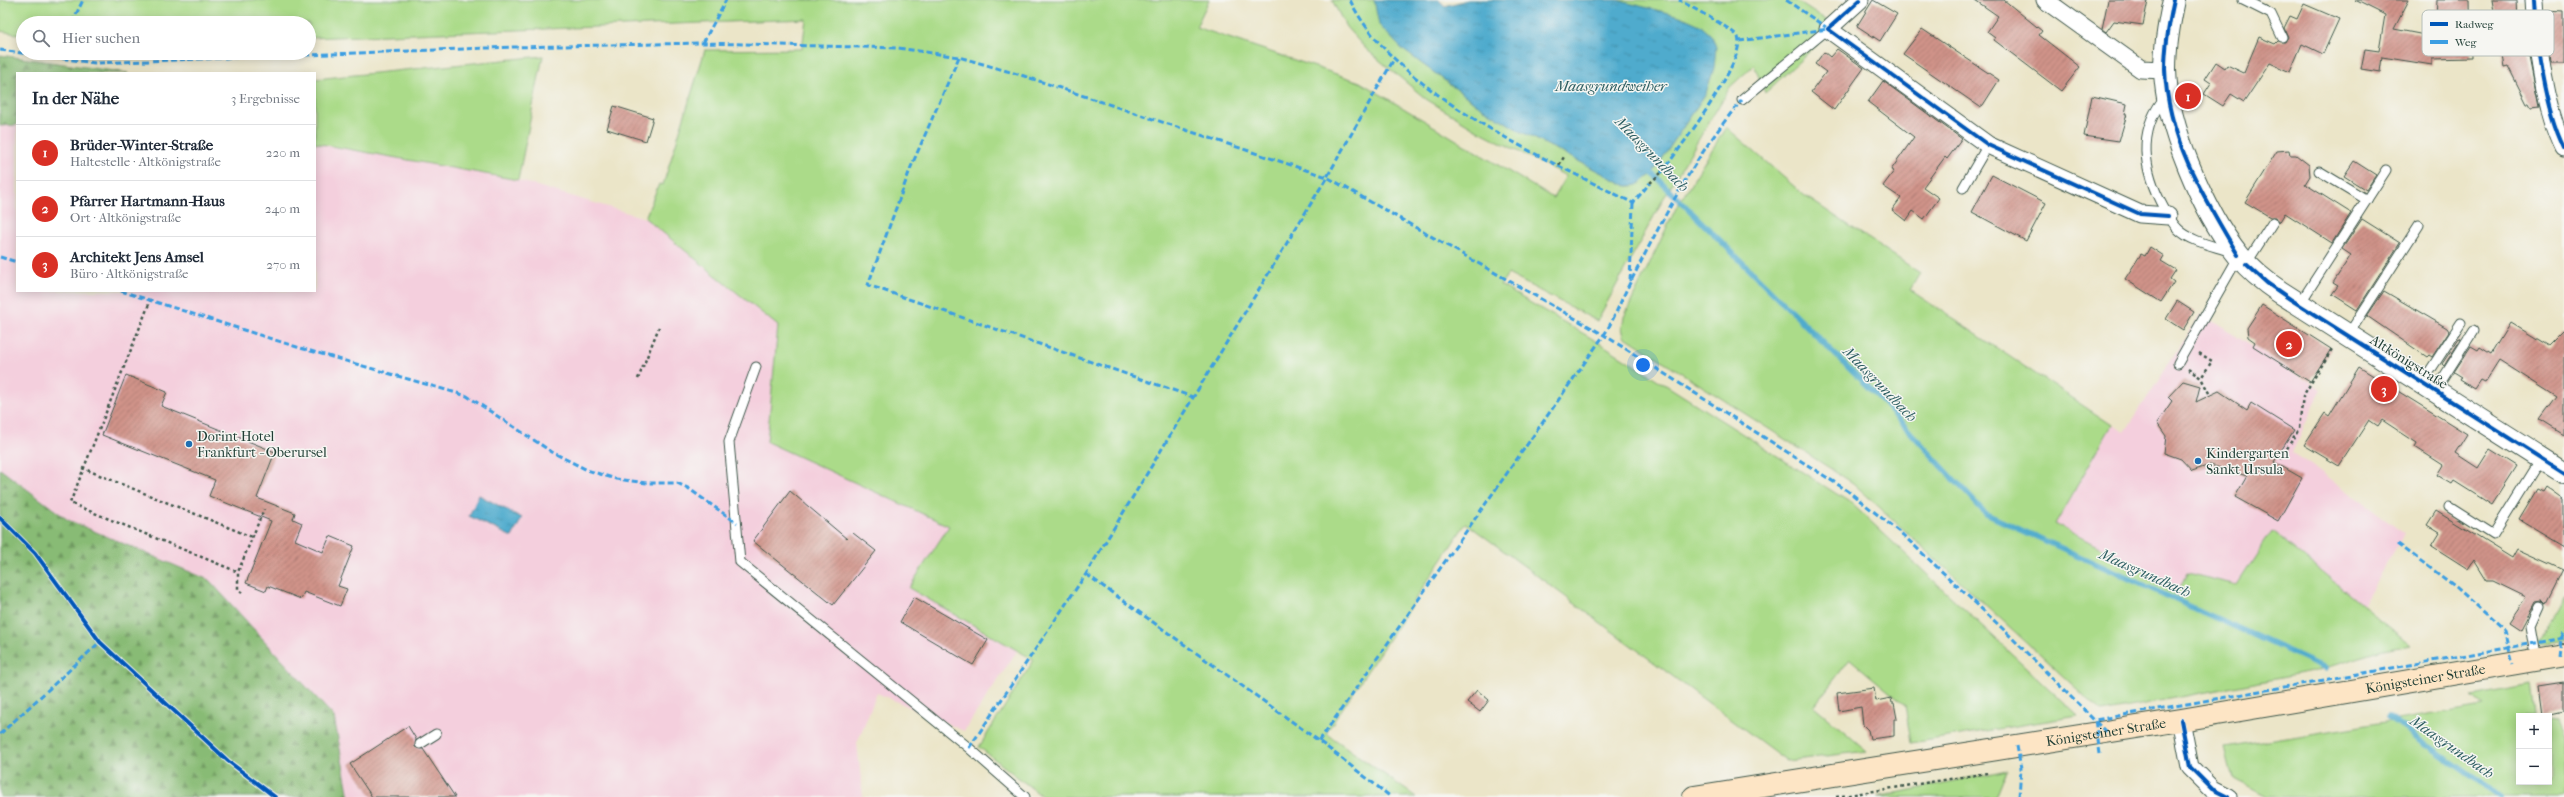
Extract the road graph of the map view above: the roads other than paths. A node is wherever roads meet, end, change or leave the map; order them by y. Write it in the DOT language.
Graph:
graph roads {
  1 [pos="1860,0"];
  2 [pos="2045,0"];
  3 [pos="2174,0"];
  4 [pos="2243,0"];
  5 [pos="2534,0"];
  6 [pos="2534,10"];
  7 [pos="1828,28"];
  8 [pos="2282,37"];
  9 [pos="2539,56"];
  10 [pos="2165,70"];
  11 [pos="2168,93"];
  12 [pos="1742,100"];
  13 [pos="1988,145"];
  14 [pos="2564,148"];
  15 [pos="2319,170"];
  16 [pos="2386,170"];
  17 [pos="1963,188"];
  18 [pos="2367,200"];
  19 [pos="2168,216"];
  20 [pos="2274,222"];
  21 [pos="2419,225"];
  22 [pos="2241,258"];
  23 [pos="2300,305"];
  24 [pos="2461,323"];
  25 [pos="2473,331"];
  26 [pos="2340,342"];
  27 [pos="2178,362"];
  28 [pos="756,366"];
  29 [pos="2429,387"];
  30 [pos="2541,458"];
  31 [pos="2564,473"];
  32 [pos="2449,507"];
  33 [pos="2540,606"];
  34 [pos="2564,655"];
  35 [pos="2537,660"];
  36 [pos="2181,720"];
  37 [pos="436,734"];
  38 [pos="420,744"];
  39 [pos="1025,797"];
  40 [pos="1694,797"];
  41 [pos="2228,797"];
  1 -- 7 [label="street"];
  2 -- 10 [label="street"];
  3 -- 10 [label="street, Altkönigstraße"];
  4 -- 8 [label="lane"];
  5 -- 6 [label="street"];
  7 -- 12 [label="lane"];
  7 -- 13 [label="street"];
  9 -- 14 [label="street"];
  10 -- 11 [label="street, Altkönigstraße"];
  11 -- 19 [label="lane"];
  11 -- 22 [label="street, Altkönigstraße"];
  13 -- 17 [label="lane"];
  13 -- 19 [label="street"];
  15 -- 18 [label="lane"];
  16 -- 18 [label="lane"];
  18 -- 23 [label="lane"];
  19 -- 22 [label="lane"];
  20 -- 22 [label="lane"];
  21 -- 26 [label="lane"];
  22 -- 23 [label="street, Altkönigstraße"];
  22 -- 27 [label="lane"];
  23 -- 26 [label="street, Altkönigstraße"];
  24 -- 29 [label="lane"];
  25 -- 29 [label="lane"];
  26 -- 29 [label="street, Altkönigstraße"];
  28 -- 39 [label="lane"];
  29 -- 30 [label="street, Altkönigstraße"];
  30 -- 31 [label="street, Altkönigstraße"];
  30 -- 32 [label="lane"];
  33 -- 35 [label="lane"];
  34 -- 35 [label="main road, Königsteiner Straße"];
  35 -- 36 [label="main road, Königsteiner Straße"];
  36 -- 40 [label="main road, Königsteiner Straße"];
  36 -- 41 [label="street"];
  37 -- 38 [label="lane"];
}
